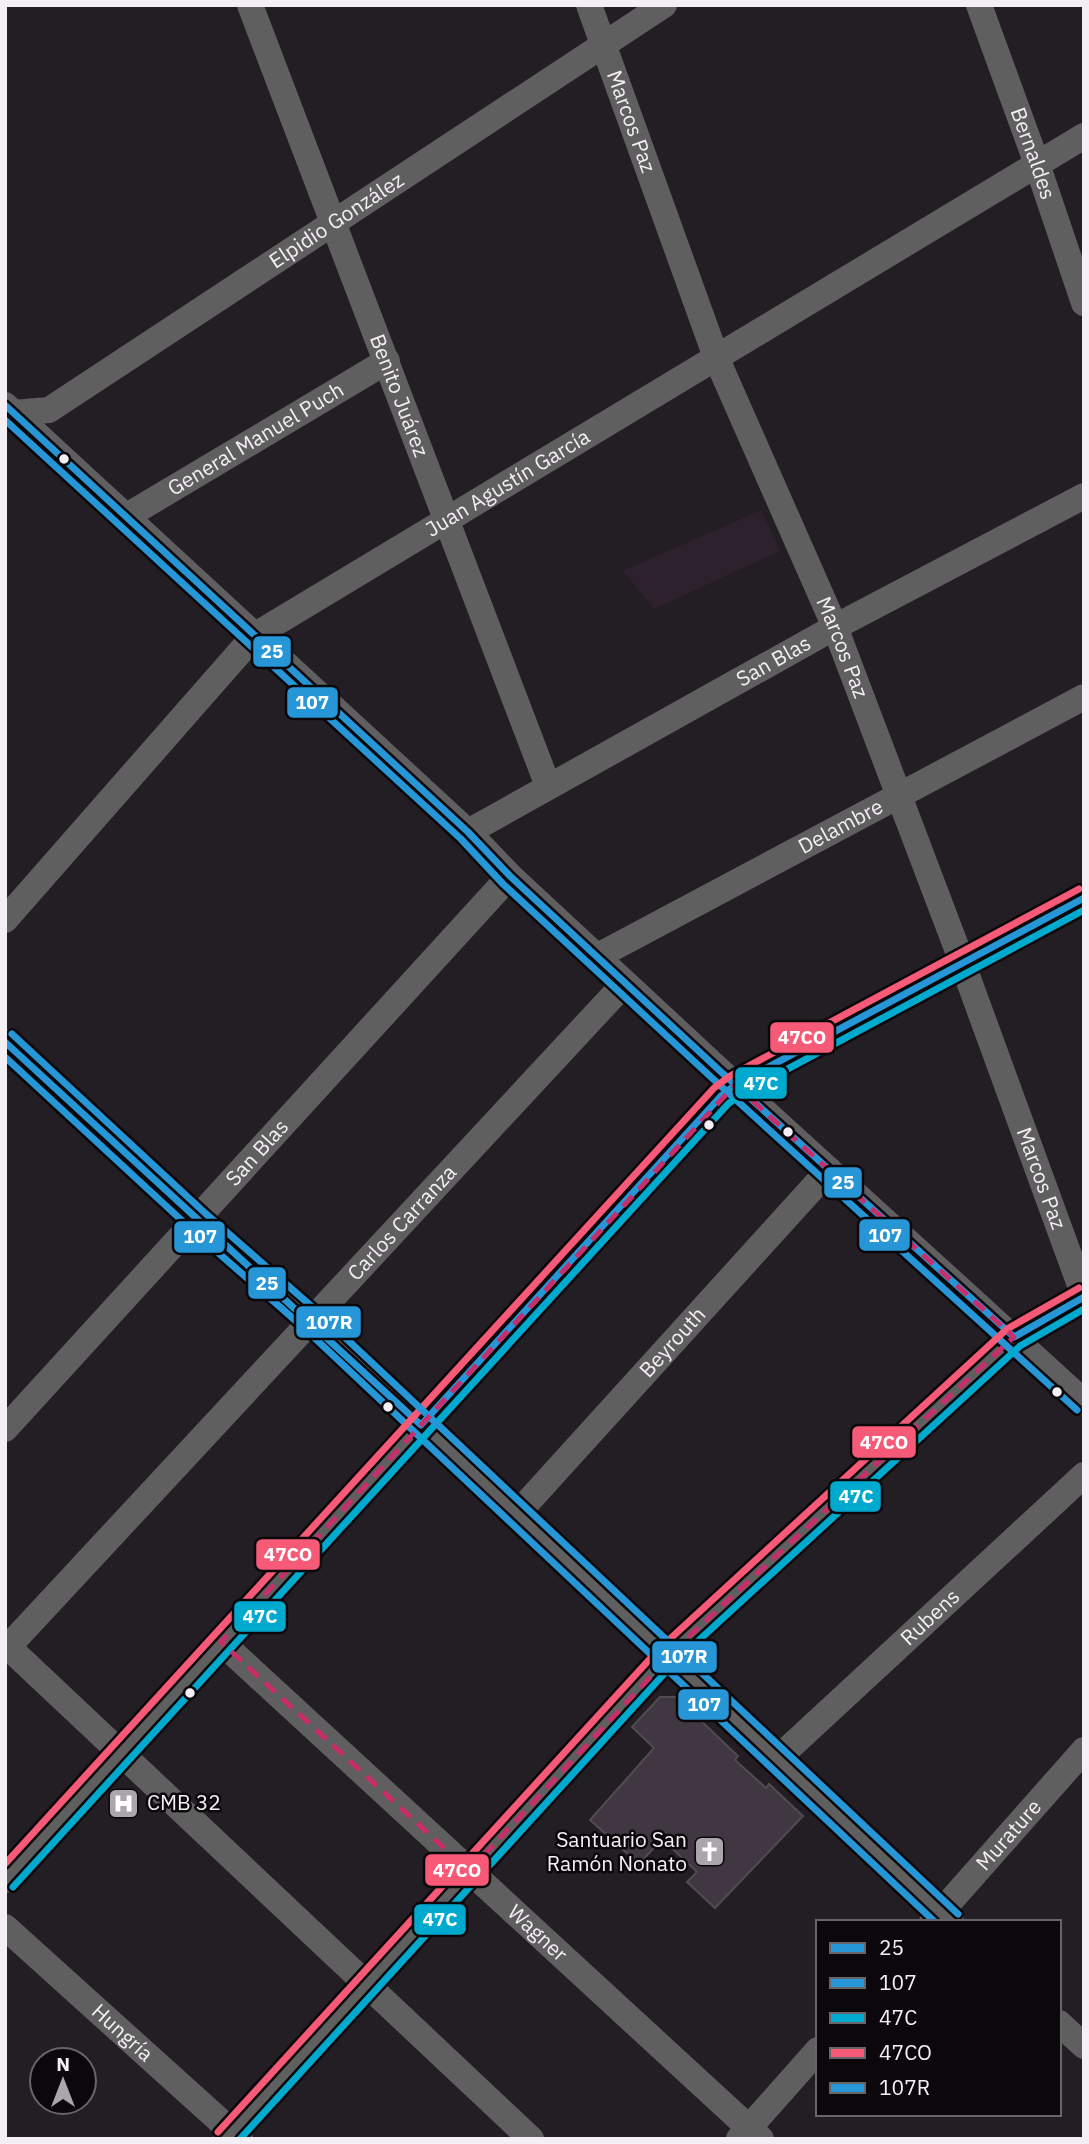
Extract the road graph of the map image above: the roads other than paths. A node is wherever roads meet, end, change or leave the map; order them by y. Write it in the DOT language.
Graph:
graph roads {
  1 [pos="250,5"];
  2 [pos="589,5"];
  3 [pos="664,5"];
  4 [pos="979,5"];
  5 [pos="603,45"];
  6 [pos="1084,136"];
  7 [pos="1037,164"];
  8 [pos="332,223"];
  9 [pos="1084,303"];
  10 [pos="716,357"];
  11 [pos="387,361"];
  12 [pos="5,386"];
  13 [pos="8,412"];
  14 [pos="1084,496"];
  15 [pos="127,516"];
  16 [pos="447,521"];
  17 [pos="835,627"];
  18 [pos="254,636"];
  19 [pos="1084,697"];
  20 [pos="548,786"];
  21 [pos="899,796"];
  22 [pos="468,832"];
  23 [pos="510,876"];
  24 [pos="1084,898"];
  25 [pos="5,920"];
  26 [pos="598,956"];
  27 [pos="962,961"];
  28 [pos="625,983"];
  29 [pos="5,1042"];
  30 [pos="735,1085"];
  31 [pos="829,1170"];
  32 [pos="198,1221"];
  33 [pos="1084,1296"];
  34 [pos="311,1320"];
  35 [pos="1014,1337"];
  36 [pos="1084,1402"];
  37 [pos="421,1425"];
  38 [pos="5,1429"];
  39 [pos="1084,1475"];
  40 [pos="516,1515"];
  41 [pos="221,1642"];
  42 [pos="7,1645"];
  43 [pos="666,1657"];
  44 [pos="1084,1750"];
  45 [pos="121,1753"];
  46 [pos="776,1760"];
  47 [pos="469,1871"];
  48 [pos="5,1881"];
  49 [pos="941,1918"];
  50 [pos="5,1927"];
  51 [pos="368,1983"];
  52 [pos="1061,2026"];
  53 [pos="1084,2046"];
  54 [pos="816,2052"];
  55 [pos="750,2135"];
  56 [pos="233,2136"];
  57 [pos="531,2139"];
  1 -- 8 [label="street, Benito Juárez"];
  2 -- 5 [label="street, Marcos Paz"];
  3 -- 5 [label="street, Elpidio González"];
  4 -- 7 [label="street, Bernaldes"];
  5 -- 8 [label="street, Elpidio González"];
  5 -- 10 [label="street, Marcos Paz"];
  6 -- 7 [label="street, Juan Agustín García"];
  7 -- 9 [label="street, Bernaldes"];
  7 -- 10 [label="street, Juan Agustín García"];
  8 -- 11 [label="street, Benito Juárez"];
  8 -- 13 [label="street, Elpidio González"];
  10 -- 16 [label="street, Juan Agustín García"];
  10 -- 17 [label="street, Marcos Paz"];
  11 -- 15 [label="street, General Manuel Puch"];
  11 -- 16 [label="street, Benito Juárez"];
  12 -- 13 [label="street"];
  13 -- 15 [label="street"];
  14 -- 17 [label="street, San Blas"];
  15 -- 18 [label="street"];
  16 -- 18 [label="street, Juan Agustín García"];
  16 -- 20 [label="street, Benito Juárez"];
  17 -- 20 [label="street, San Blas"];
  17 -- 21 [label="street, Marcos Paz"];
  18 -- 22 [label="street"];
  18 -- 25 [label="street, Juan Agustín García"];
  19 -- 21 [label="street, Delambre"];
  20 -- 22 [label="street, San Blas"];
  21 -- 26 [label="street, Delambre"];
  21 -- 27 [label="street, Marcos Paz"];
  22 -- 23 [label="street"];
  23 -- 26 [label="street"];
  23 -- 32 [label="street, San Blas"];
  24 -- 27 [label="street"];
  26 -- 28 [label="street"];
  27 -- 30 [label="street"];
  27 -- 33 [label="street, Marcos Paz"];
  28 -- 30 [label="street"];
  28 -- 34 [label="street, Carlos Carranza"];
  29 -- 32 [label="street"];
  30 -- 31 [label="street"];
  30 -- 37 [label="street"];
  31 -- 35 [label="street"];
  31 -- 40 [label="street, Beyrouth"];
  32 -- 34 [label="street"];
  32 -- 38 [label="street, San Blas"];
  33 -- 35 [label="street"];
  34 -- 37 [label="street"];
  34 -- 42 [label="street, Carlos Carranza"];
  35 -- 36 [label="street"];
  35 -- 43 [label="street"];
  37 -- 40 [label="street"];
  37 -- 41 [label="street"];
  39 -- 46 [label="street, Rubens"];
  40 -- 43 [label="street"];
  41 -- 45 [label="street"];
  41 -- 47 [label="street, Wagner"];
  42 -- 45 [label="street"];
  43 -- 46 [label="street"];
  43 -- 47 [label="street"];
  44 -- 49 [label="street, Murature"];
  45 -- 48 [label="street"];
  45 -- 51 [label="street"];
  46 -- 49 [label="street"];
  47 -- 51 [label="street"];
  47 -- 55 [label="street, Wagner"];
  50 -- 56 [label="street, Hungría"];
  51 -- 56 [label="street"];
  51 -- 57 [label="street"];
  52 -- 53 [label="street"];
  54 -- 55 [label="street"];
}
